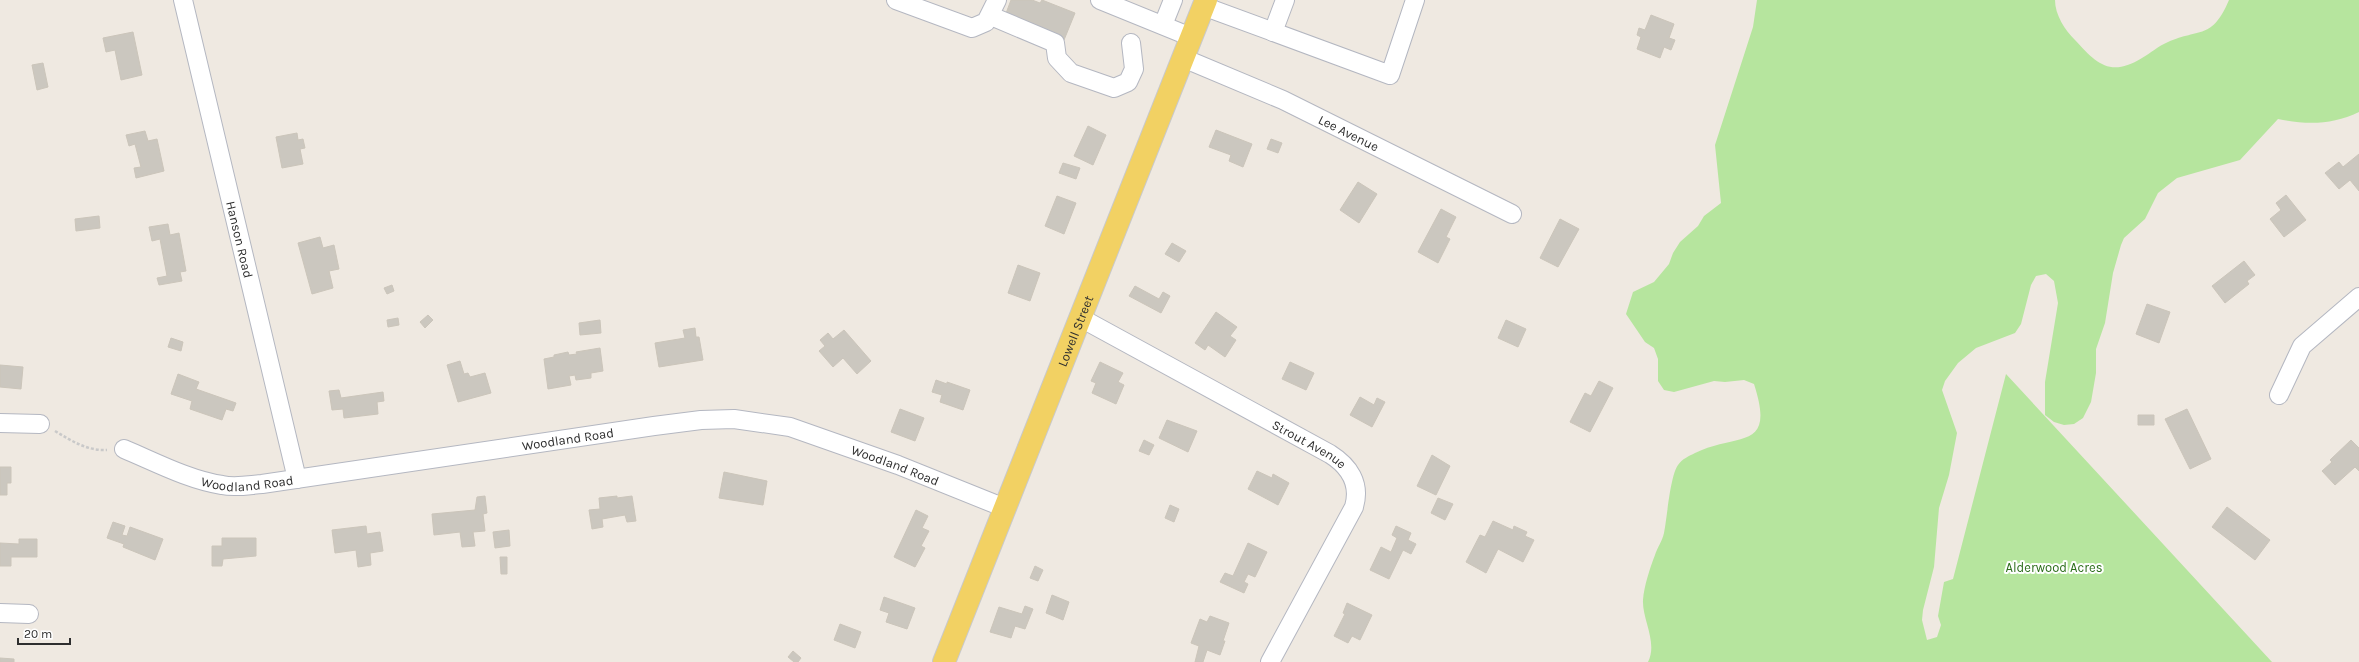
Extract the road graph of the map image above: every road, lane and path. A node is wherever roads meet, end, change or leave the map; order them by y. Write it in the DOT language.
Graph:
graph roads {
  1 [pos="183,0"];
  2 [pos="896,0"];
  3 [pos="1100,0"];
  4 [pos="1173,0"];
  5 [pos="1285,0"];
  6 [pos="1415,0"];
  7 [pos="1205,3"];
  8 [pos="994,8"];
  9 [pos="1163,25"];
  10 [pos="1273,32"];
  11 [pos="1191,37"];
  12 [pos="1131,43"];
  13 [pos="1183,58"];
  14 [pos="1512,214"];
  15 [pos="2359,297"];
  16 [pos="1079,317"];
  17 [pos="2279,395"];
  18 [pos="0,423"];
  19 [pos="40,424"];
  20 [pos="124,449"];
  21 [pos="297,479"];
  22 [pos="1005,508"];
  23 [pos="0,613"];
  24 [pos="29,614"];
  25 [pos="944,662"];
  26 [pos="1270,662"];
  1 -- 21 [label="street, Hanson Road"];
  2 -- 8 [label="street"];
  3 -- 9 [label="street"];
  4 -- 9 [label="street"];
  5 -- 10 [label="street"];
  6 -- 10 [label="street"];
  7 -- 10 [label="street"];
  7 -- 11 [label="main road, Lowell Street"];
  8 -- 12 [label="street"];
  9 -- 11 [label="street"];
  11 -- 13 [label="main road, Lowell Street"];
  13 -- 14 [label="street, Lee Avenue"];
  13 -- 16 [label="main road, Lowell Street"];
  15 -- 17 [label="street"];
  16 -- 22 [label="main road, Lowell Street"];
  16 -- 26 [label="street, Strout Avenue"];
  18 -- 19 [label="street"];
  19 -- 20 [label="path"];
  20 -- 21 [label="street, Woodland Road"];
  21 -- 22 [label="street, Woodland Road"];
  22 -- 25 [label="main road, Lowell Street"];
  23 -- 24 [label="street"];
}
